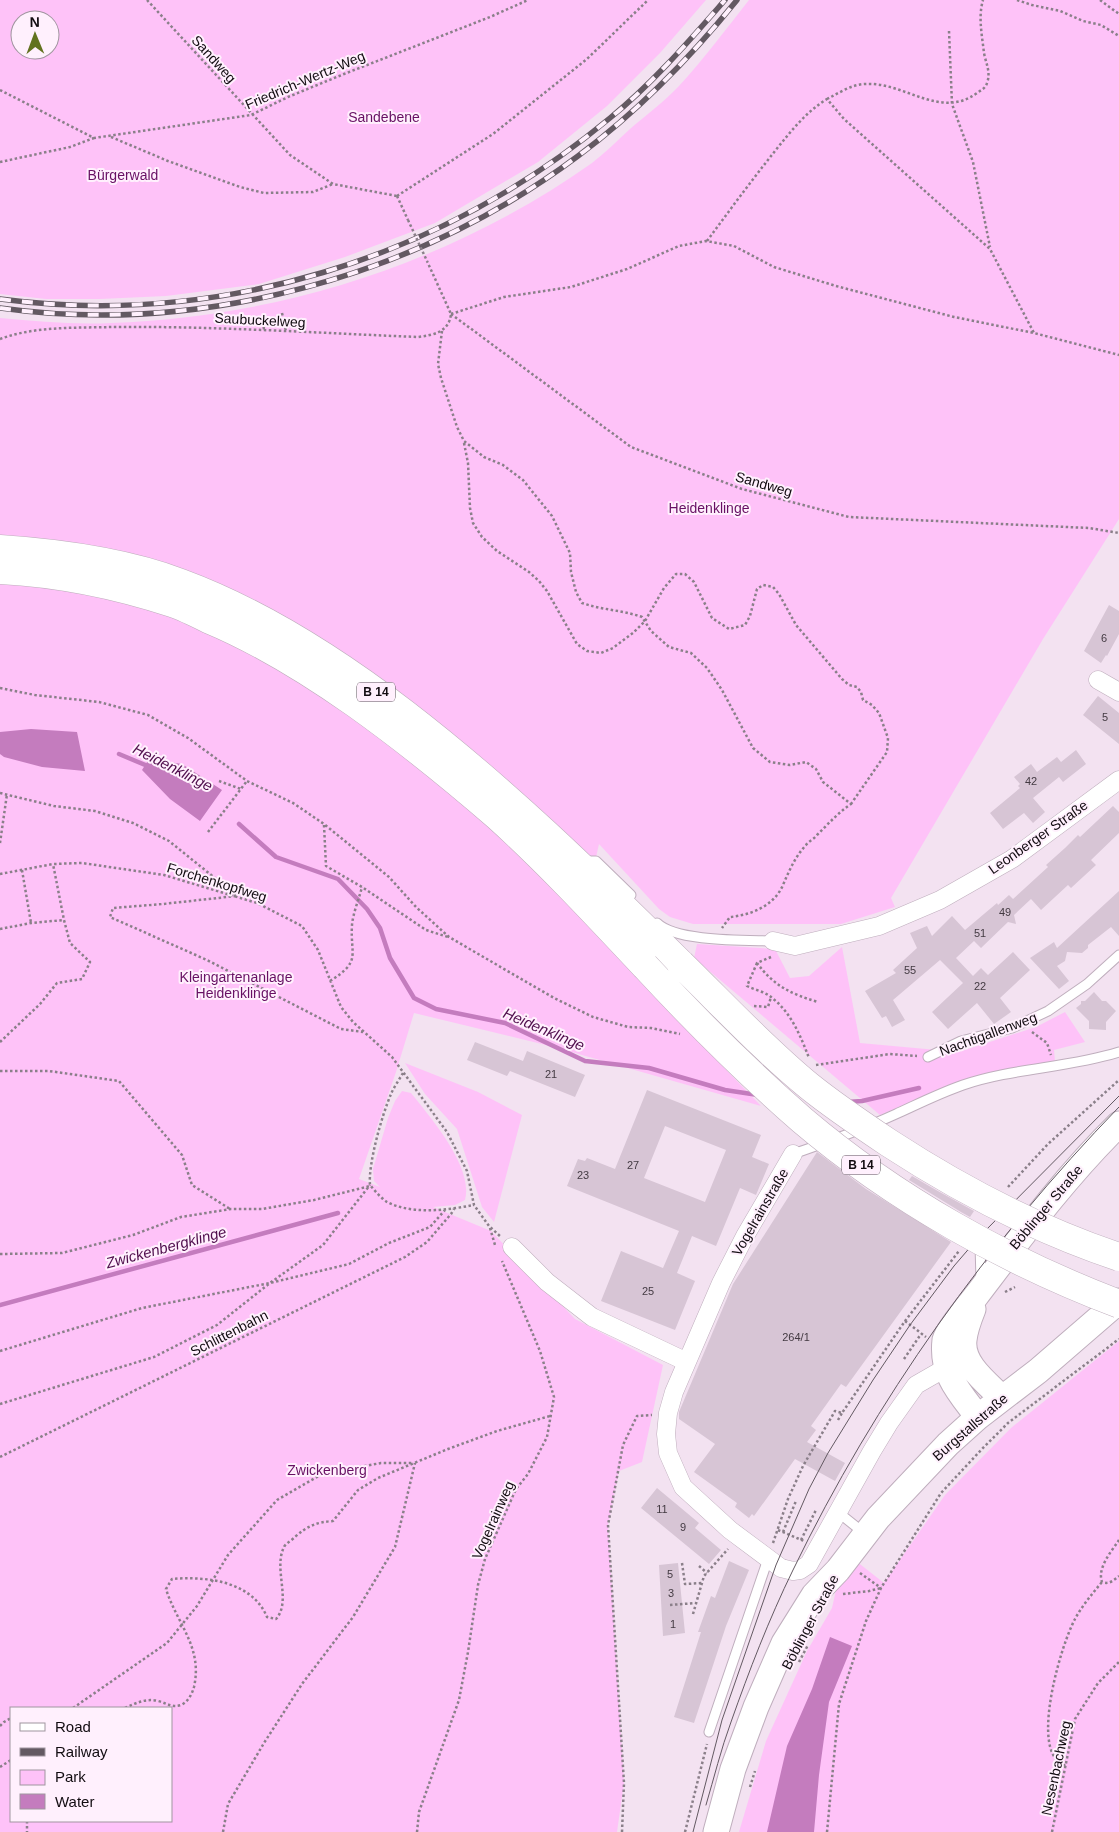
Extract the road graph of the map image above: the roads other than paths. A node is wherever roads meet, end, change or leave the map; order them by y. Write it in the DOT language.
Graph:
graph roads {
  1 [pos="0,550"];
  2 [pos="0,570"];
  3 [pos="1098,680"];
  4 [pos="1119,692"];
  5 [pos="1119,780"];
  6 [pos="576,861"];
  7 [pos="636,901"];
  8 [pos="649,914"];
  9 [pos="773,941"];
  10 [pos="1119,955"];
  11 [pos="1119,1052"];
  12 [pos="928,1057"];
  13 [pos="1119,1124"];
  14 [pos="793,1154"];
  15 [pos="979,1231"];
  16 [pos="512,1247"];
  17 [pos="1119,1257"];
  18 [pos="980,1290"];
  19 [pos="1119,1303"];
  20 [pos="687,1362"];
  21 [pos="956,1362"];
  22 [pos="1002,1398"];
  23 [pos="978,1417"];
  24 [pos="839,1513"];
  25 [pos="866,1534"];
  26 [pos="768,1559"];
  27 [pos="838,1570"];
  28 [pos="709,1732"];
  29 [pos="716,1832"];
  30 [pos="727,1832"];
  1 -- 6 [label="highway, B 14"];
  2 -- 19 [label="highway, B 14, bridge"];
  3 -- 4 [label="street"];
  5 -- 9 [label="street, Leonberger Straße"];
  6 -- 7 [label="lane"];
  6 -- 17 [label="highway, B 14, bridge"];
  8 -- 9 [label="lane, Leonberger Straße"];
  10 -- 12 [label="lane, Nachtigallenweg"];
  11 -- 14 [label="lane, Vogelrainstraße"];
  13 -- 18 [label="main road, Böblinger Straße"];
  14 -- 20 [label="street, Vogelrainstraße"];
  15 -- 18 [label="lane"];
  16 -- 20 [label="street"];
  18 -- 21 [label="main road, Böblinger Straße"];
  19 -- 22 [label="main road, Burgstallstraße"];
  20 -- 26 [label="street, Vogelrainstraße"];
  21 -- 22 [label="main road"];
  21 -- 23 [label="main road, Böblinger Straße"];
  21 -- 24 [label="street, Böblinger Straße"];
  22 -- 23 [label="main road, Burgstallstraße"];
  23 -- 25 [label="main road, Burgstallstraße"];
  24 -- 25 [label="lane"];
  24 -- 26 [label="street, Böblinger Straße"];
  25 -- 27 [label="main road, Burgstallstraße"];
  26 -- 28 [label="lane"];
  27 -- 29 [label="main road, Böblinger Straße"];
  27 -- 30 [label="main road, Böblinger Straße"];
}
